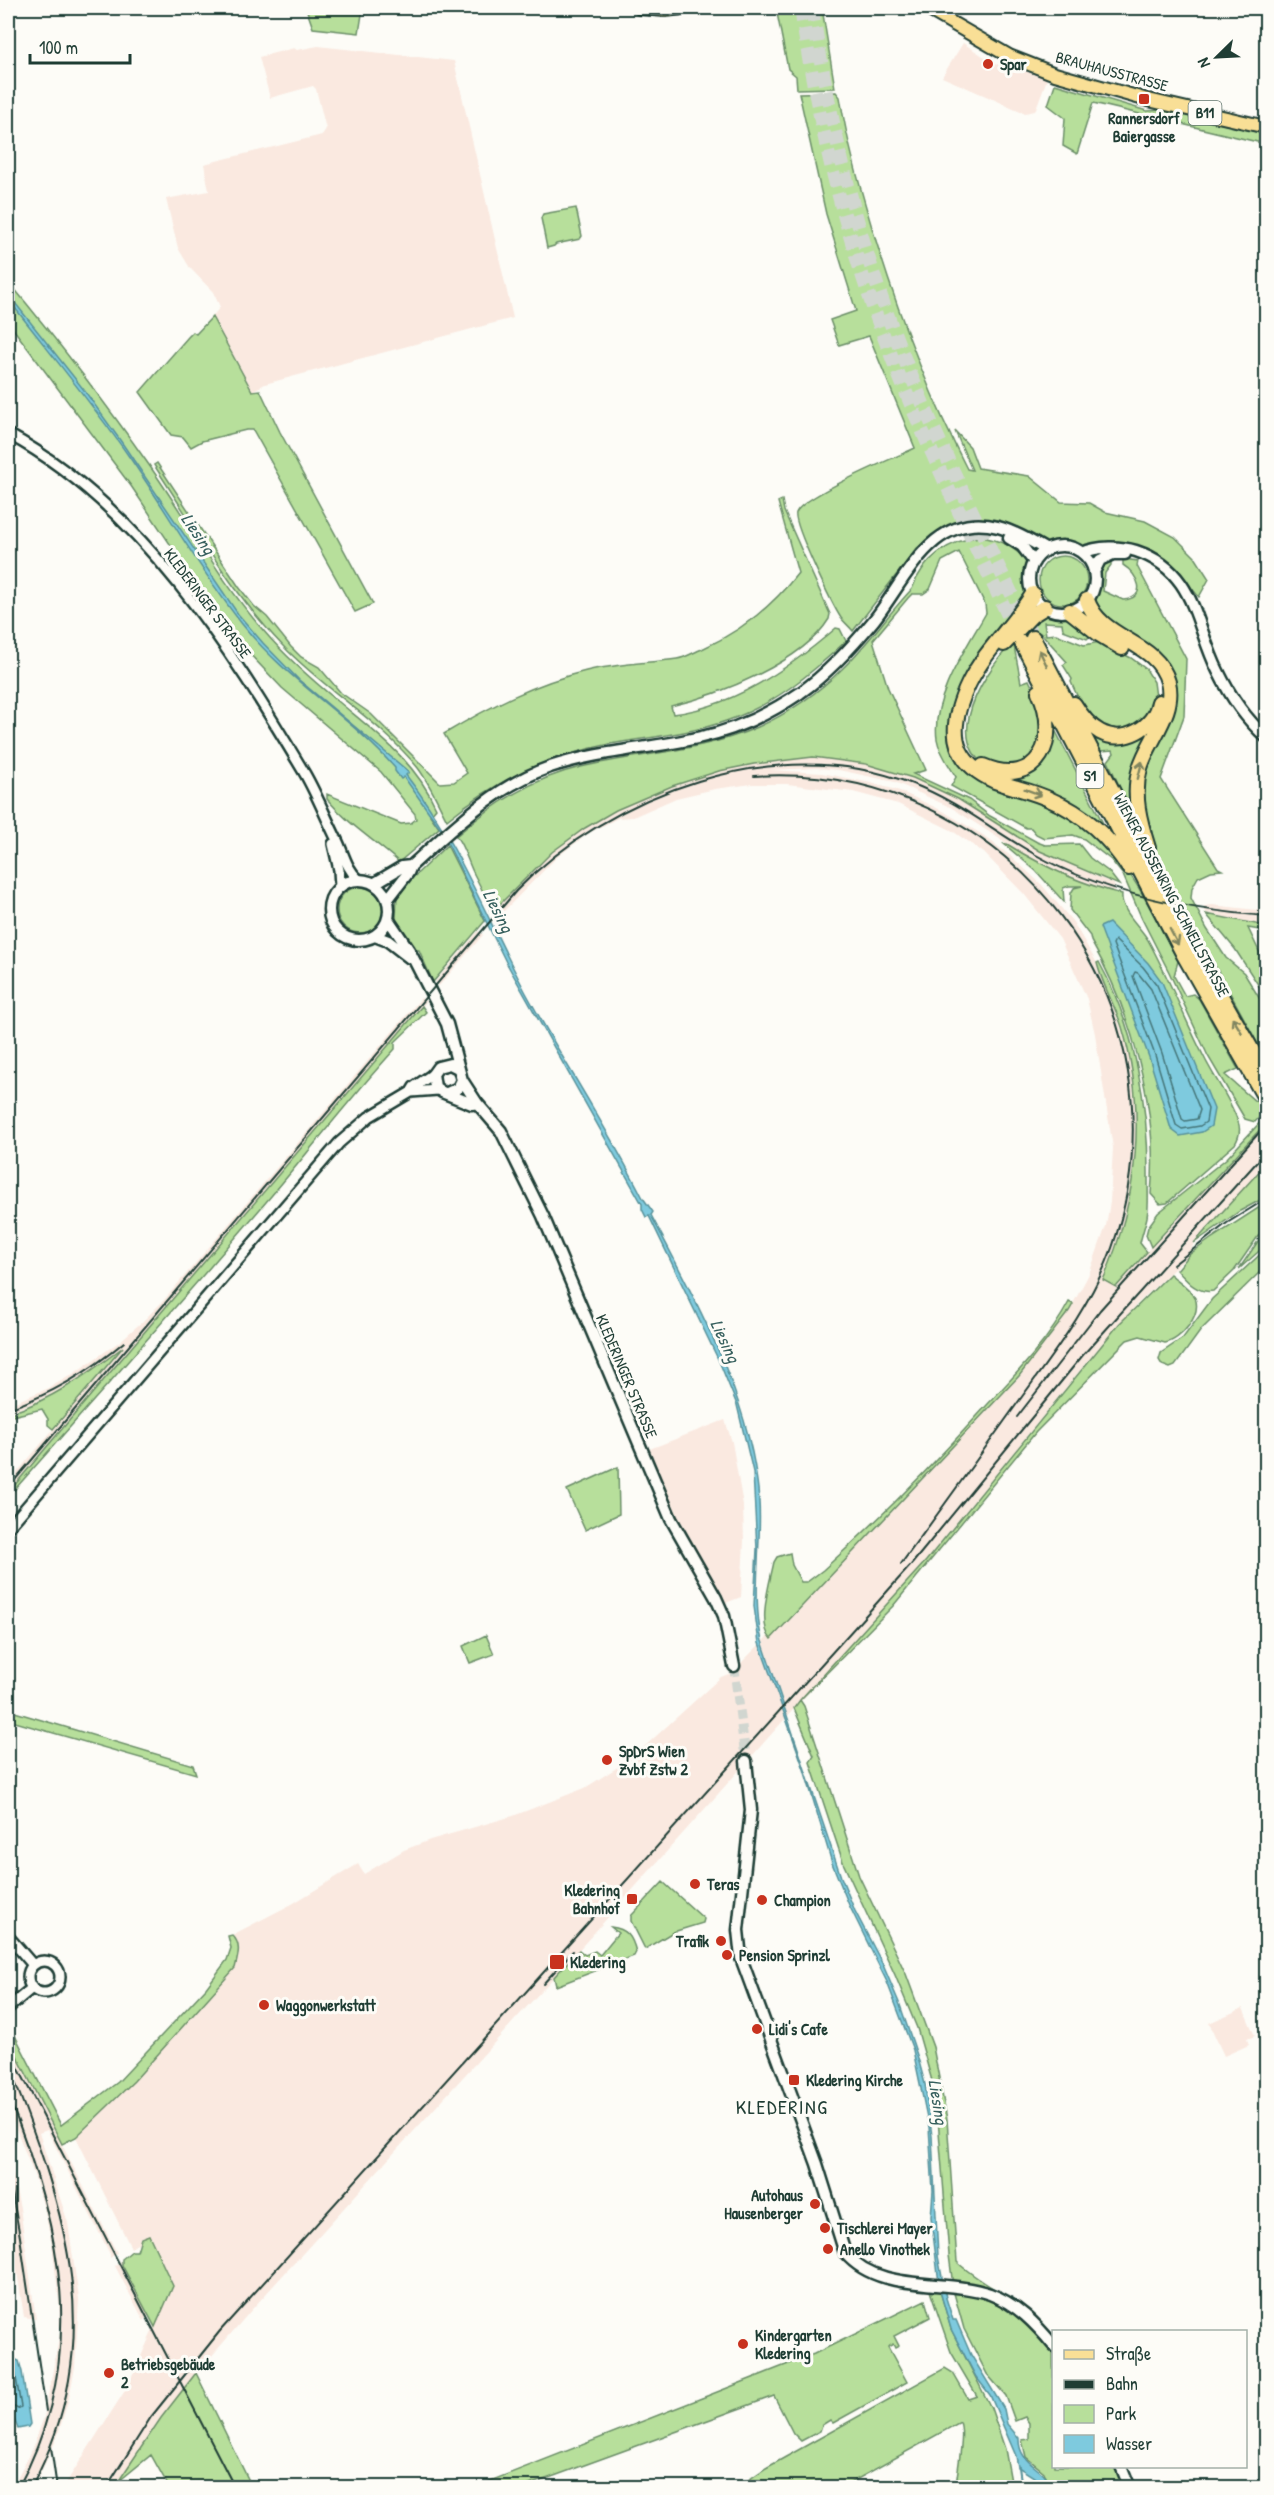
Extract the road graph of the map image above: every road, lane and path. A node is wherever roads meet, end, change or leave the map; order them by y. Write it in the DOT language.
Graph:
graph roads {
  1 [pos="640,8"];
  2 [pos="683,8"];
  3 [pos="926,8"];
  4 [pos="1266,127"];
  5 [pos="8,435"];
  6 [pos="1047,550"];
  7 [pos="1082,553"];
  8 [pos="1143,553"];
  9 [pos="1034,562"];
  10 [pos="1094,572"];
  11 [pos="906,575"];
  12 [pos="1033,594"];
  13 [pos="1087,600"];
  14 [pos="1045,607"];
  15 [pos="1070,611"];
  16 [pos="1034,667"];
  17 [pos="1053,678"];
  18 [pos="1266,737"];
  19 [pos="332,833"];
  20 [pos="1150,865"];
  21 [pos="411,866"];
  22 [pos="358,879"];
  23 [pos="375,883"];
  24 [pos="1147,886"];
  25 [pos="340,887"];
  26 [pos="388,899"];
  27 [pos="388,919"];
  28 [pos="375,936"];
  29 [pos="414,961"];
  30 [pos="450,1040"];
  31 [pos="442,1065"];
  32 [pos="458,1068"];
  33 [pos="433,1074"];
  34 [pos="1266,1075"];
  35 [pos="462,1080"];
  36 [pos="411,1092"];
  37 [pos="442,1092"];
  38 [pos="1264,1096"];
  39 [pos="477,1103"];
  40 [pos="8,1528"];
  41 [pos="735,1666"];
  42 [pos="746,1761"];
  43 [pos="8,1936"];
  44 [pos="33,1965"];
  45 [pos="32,1988"];
  46 [pos="8,2008"];
  47 [pos="1052,2345"];
  48 [pos="1122,2468"];
  49 [pos="1130,2487"];
  1 -- 2 [label="main road"];
  3 -- 4 [label="main road, BRAUHAUSSTRASSE / B11"];
  5 -- 19 [label="street, KLEDERINGER STRASSE"];
  6 -- 7 [label="main road"];
  6 -- 9 [label="main road"];
  6 -- 11 [label="main road"];
  7 -- 8 [label="main road"];
  7 -- 10 [label="main road"];
  8 -- 10 [label="main road"];
  8 -- 18 [label="main road"];
  9 -- 11 [label="main road"];
  9 -- 12 [label="main road"];
  10 -- 13 [label="main road"];
  11 -- 21 [label="main road"];
  12 -- 14 [label="main road"];
  12 -- 24 [label="highway, one-way"];
  13 -- 15 [label="main road"];
  20 -- 13 [label="highway, one-way"];
  14 -- 15 [label="main road"];
  14 -- 16 [label="highway"];
  15 -- 17 [label="highway"];
  17 -- 16 [label="highway, WIENER AUSSENRING SCHNELLSTRASSE / S1, one-way"];
  16 -- 24 [label="highway, WIENER AUSSENRING SCHNELLSTRASSE / S1"];
  17 -- 20 [label="highway, WIENER AUSSENRING SCHNELLSTRASSE / S1"];
  19 -- 22 [label="street, KLEDERINGER STRASSE"];
  19 -- 25 [label="street, KLEDERINGER STRASSE"];
  34 -- 20 [label="highway, WIENER AUSSENRING SCHNELLSTRASSE / S1, one-way"];
  21 -- 23 [label="main road"];
  21 -- 26 [label="main road"];
  22 -- 23 [label="main road"];
  22 -- 25 [label="main road"];
  23 -- 26 [label="main road"];
  24 -- 38 [label="highway, WIENER AUSSENRING SCHNELLSTRASSE / S1, one-way"];
  25 -- 28 [label="main road"];
  26 -- 27 [label="main road"];
  27 -- 28 [label="main road"];
  27 -- 29 [label="main road"];
  28 -- 29 [label="main road"];
  29 -- 30 [label="main road"];
  30 -- 31 [label="main road"];
  30 -- 32 [label="main road"];
  31 -- 32 [label="main road"];
  31 -- 33 [label="main road"];
  32 -- 35 [label="main road"];
  33 -- 36 [label="street"];
  33 -- 37 [label="main road"];
  35 -- 37 [label="main road"];
  35 -- 39 [label="main road, KLEDERINGER STRASSE"];
  36 -- 37 [label="street"];
  36 -- 40 [label="street"];
  37 -- 39 [label="main road"];
  39 -- 41 [label="main road, KLEDERINGER STRASSE"];
  42 -- 47 [label="main road"];
  43 -- 44 [label="street"];
  44 -- 45 [label="street"];
  44 -- 45 [label="street"];
  45 -- 46 [label="street"];
  48 -- 49 [label="main road"];
}
